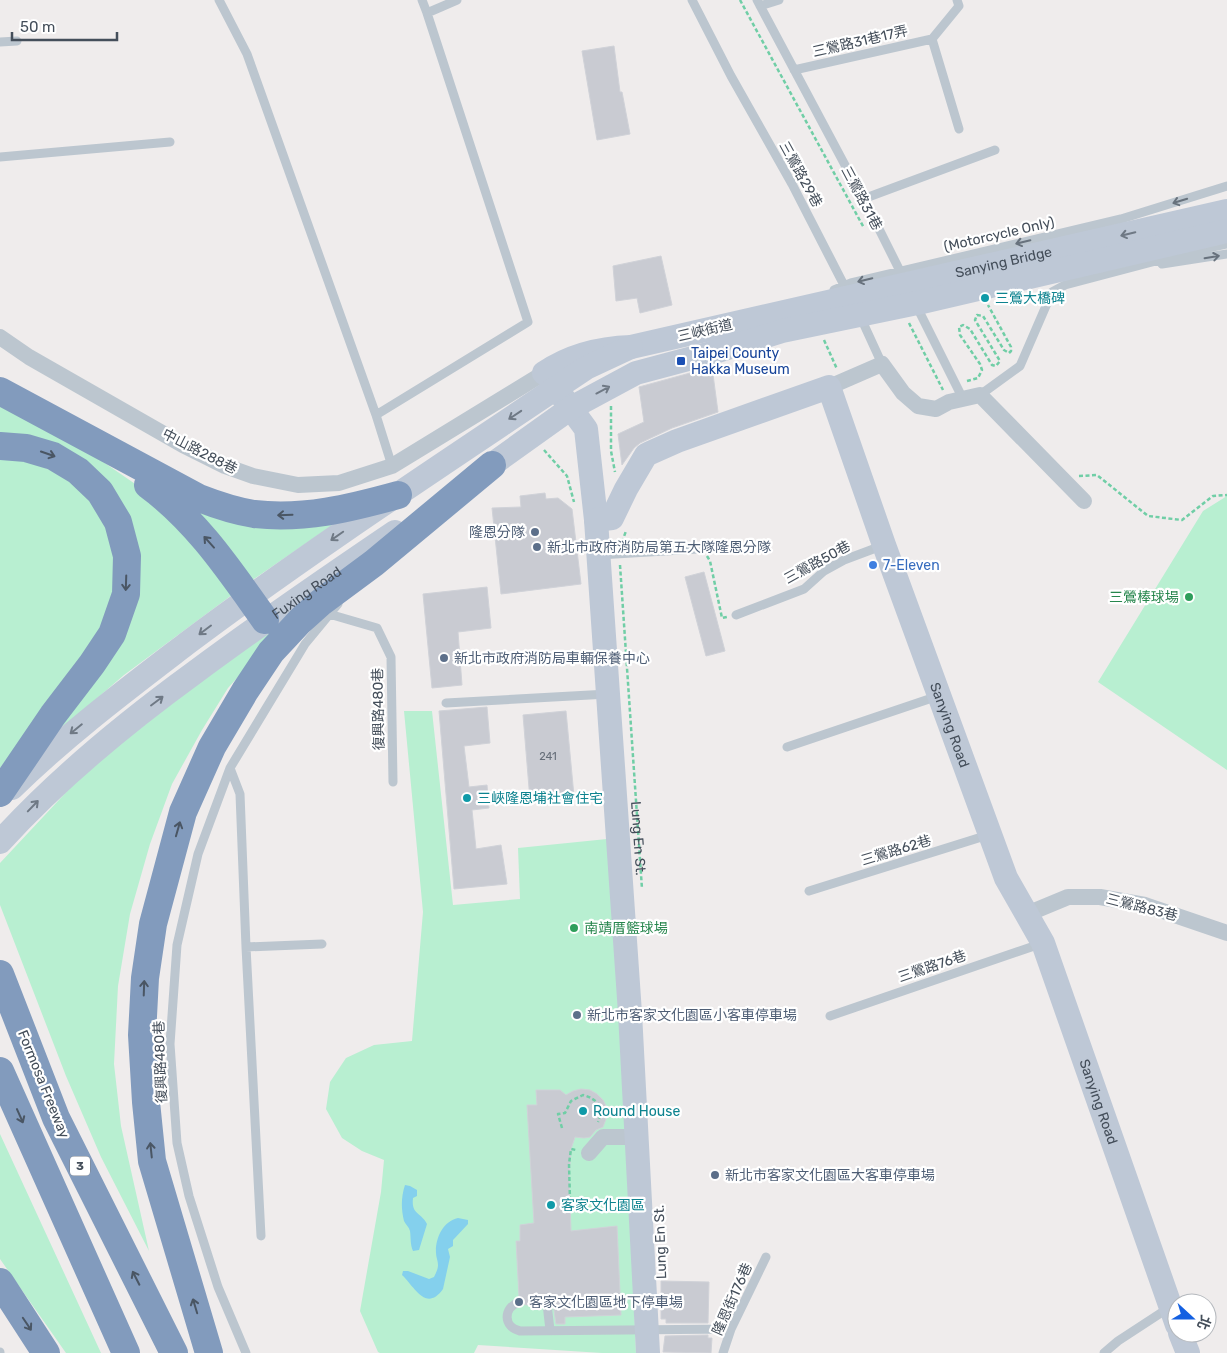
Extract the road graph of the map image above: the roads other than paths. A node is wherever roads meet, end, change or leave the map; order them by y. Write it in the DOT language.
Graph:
graph roads {
  1 [pos="219,0"];
  2 [pos="422,0"];
  3 [pos="457,0"];
  4 [pos="692,0"];
  5 [pos="779,0"];
  6 [pos="957,0"];
  7 [pos="758,3"];
  8 [pos="427,12"];
  9 [pos="932,39"];
  10 [pos="17,41"];
  11 [pos="0,42"];
  12 [pos="794,70"];
  13 [pos="959,129"];
  14 [pos="170,142"];
  15 [pos="995,150"];
  16 [pos="0,157"];
  17 [pos="1227,186"];
  18 [pos="863,199"];
  19 [pos="1227,211"];
  20 [pos="1227,231"];
  21 [pos="1227,244"];
  22 [pos="1227,254"];
  23 [pos="915,311"];
  24 [pos="780,322"];
  25 [pos="0,337"];
  26 [pos="630,347"];
  27 [pos="882,364"];
  28 [pos="636,373"];
  29 [pos="550,380"];
  30 [pos="836,384"];
  31 [pos="0,390"];
  32 [pos="980,395"];
  33 [pos="956,400"];
  34 [pos="29,407"];
  35 [pos="570,408"];
  36 [pos="376,415"];
  37 [pos="0,446"];
  38 [pos="492,465"];
  39 [pos="392,466"];
  40 [pos="398,495"];
  41 [pos="1084,501"];
  42 [pos="596,520"];
  43 [pos="884,544"];
  44 [pos="698,549"];
  45 [pos="609,555"];
  46 [pos="374,563"];
  47 [pos="249,597"];
  48 [pos="329,614"];
  49 [pos="736,615"];
  50 [pos="265,620"];
  51 [pos="608,694"];
  52 [pos="940,696"];
  53 [pos="446,703"];
  54 [pos="787,747"];
  55 [pos="230,768"];
  56 [pos="393,782"];
  57 [pos="0,793"];
  58 [pos="0,800"];
  59 [pos="991,834"];
  60 [pos="0,842"];
  61 [pos="809,891"];
  62 [pos="1027,914"];
  63 [pos="1227,933"];
  64 [pos="1043,943"];
  65 [pos="322,944"];
  66 [pos="246,947"];
  67 [pos="0,974"];
  68 [pos="830,1016"];
  69 [pos="0,1072"];
  70 [pos="637,1136"];
  71 [pos="589,1153"];
  72 [pos="260,1236"];
  73 [pos="766,1256"];
  74 [pos="2,1288"];
  75 [pos="1167,1296"];
  76 [pos="519,1302"];
  77 [pos="547,1304"];
  78 [pos="1167,1319"];
  79 [pos="648,1328"];
  80 [pos="731,1329"];
  81 [pos="550,1330"];
  82 [pos="46,1353"];
  83 [pos="126,1353"];
  84 [pos="174,1353"];
  85 [pos="209,1353"];
  86 [pos="246,1353"];
  87 [pos="648,1353"];
  88 [pos="723,1353"];
  89 [pos="1104,1353"];
  1 -- 36 [label="lane"];
  2 -- 8 [label="lane"];
  3 -- 8 [label="lane"];
  4 -- 27 [label="lane, 三鶯路29巷"];
  5 -- 7 [label="lane"];
  6 -- 9 [label="lane"];
  7 -- 12 [label="lane, 三鶯路31巷"];
  8 -- 36 [label="lane"];
  9 -- 12 [label="lane, 三鶯路31巷17弄"];
  9 -- 13 [label="lane"];
  10 -- 11 [label="lane"];
  12 -- 18 [label="lane, 三鶯路31巷"];
  14 -- 16 [label="lane"];
  15 -- 18 [label="lane"];
  17 -- 24 [label="lane, (Motorcycle Only), one-way"];
  18 -- 33 [label="lane, 三鶯路31巷"];
  19 -- 24 [label="main road, Sanying Bridge, one-way"];
  20 -- 23 [label="main road, Sanying Bridge"];
  21 -- 32 [label="lane"];
  23 -- 22 [label="lane, one-way"];
  23 -- 24 [label="main road, Sanying Bridge"];
  24 -- 26 [label="main road, 三峽街道"];
  24 -- 28 [label="main road, 三峽街道"];
  25 -- 39 [label="street, 中山路288巷"];
  26 -- 29 [label="main road, Fuxing Road"];
  27 -- 30 [label="street"];
  27 -- 33 [label="street"];
  35 -- 28 [label="main road, Fuxing Road, one-way"];
  29 -- 35 [label="main road, Lung En St."];
  29 -- 39 [label="street, 中山路288巷"];
  29 -- 40 [label="main road, Fuxing Road, one-way"];
  30 -- 42 [label="main road"];
  30 -- 43 [label="main road, Sanying Road"];
  31 -- 34 [label="highway"];
  32 -- 33 [label="street"];
  32 -- 41 [label="street"];
  40 -- 34 [label="highway, one-way"];
  47 -- 34 [label="highway, one-way"];
  35 -- 38 [label="main road, Fuxing Road"];
  35 -- 42 [label="main road, Lung En St."];
  36 -- 39 [label="lane"];
  37 -- 57 [label="highway, one-way"];
  38 -- 46 [label="highway"];
  38 -- 50 [label="main road, Fuxing Road"];
  40 -- 47 [label="main road, Fuxing Road, one-way"];
  42 -- 45 [label="main road, Lung En St."];
  43 -- 49 [label="lane, 三鶯路50巷"];
  43 -- 52 [label="main road, Sanying Road"];
  44 -- 45 [label="lane"];
  45 -- 51 [label="main road, Lung En St."];
  46 -- 48 [label="lane, 復興路480巷"];
  85 -- 46 [label="highway, one-way"];
  47 -- 50 [label="highway"];
  47 -- 58 [label="main road, Fuxing Road, one-way"];
  48 -- 55 [label="lane, 復興路480巷"];
  48 -- 56 [label="lane, 復興路480巷"];
  60 -- 50 [label="main road, Fuxing Road, one-way"];
  51 -- 53 [label="lane"];
  51 -- 70 [label="main road, Lung En St."];
  52 -- 54 [label="lane"];
  52 -- 59 [label="main road, Sanying Road"];
  55 -- 66 [label="lane"];
  55 -- 86 [label="lane, 復興路480巷"];
  59 -- 61 [label="lane, 三鶯路62巷"];
  59 -- 62 [label="main road, Sanying Road"];
  62 -- 63 [label="street, 三鶯路83巷"];
  62 -- 64 [label="main road, Sanying Road"];
  64 -- 68 [label="lane, 三鶯路76巷"];
  64 -- 75 [label="main road, Sanying Road"];
  65 -- 66 [label="lane"];
  66 -- 72 [label="lane"];
  84 -- 67 [label="highway, Formosa Freeway / 3, one-way"];
  69 -- 83 [label="highway, one-way"];
  70 -- 71 [label="street"];
  70 -- 79 [label="main road, Lung En St."];
  73 -- 80 [label="lane, 隆恩街176巷"];
  74 -- 82 [label="highway, one-way"];
  76 -- 81 [label="lane"];
  77 -- 81 [label="lane"];
  78 -- 89 [label="lane"];
  79 -- 80 [label="lane"];
  79 -- 81 [label="lane"];
  79 -- 87 [label="main road, Lung En St."];
  80 -- 88 [label="lane, 隆恩街176巷"];
}
